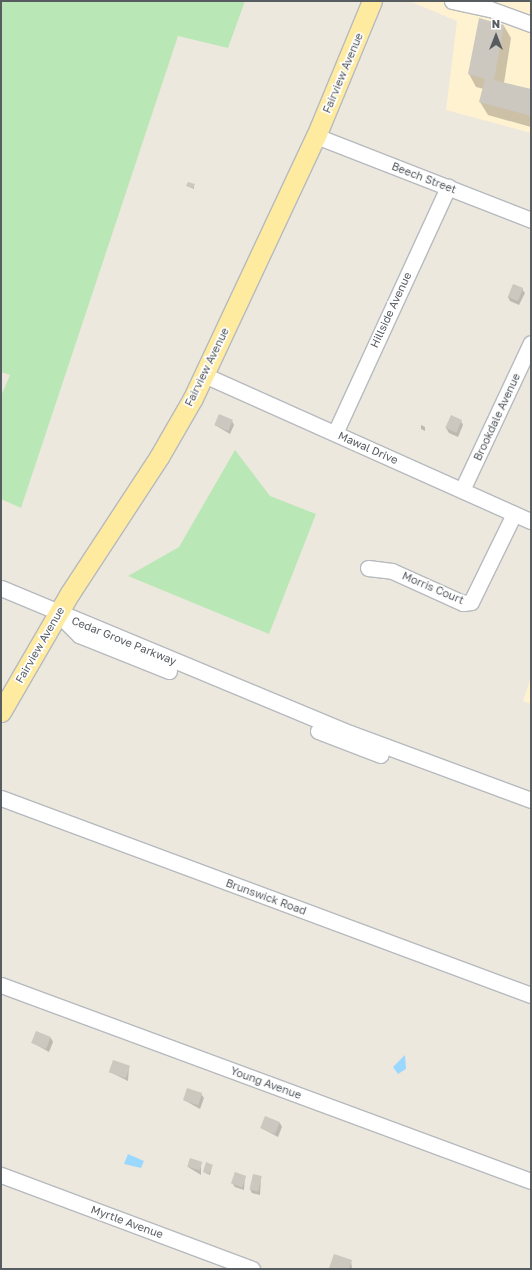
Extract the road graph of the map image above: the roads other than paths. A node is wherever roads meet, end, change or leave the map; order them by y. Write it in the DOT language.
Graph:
graph roads {
  1 [pos="372,1"];
  2 [pos="452,1"];
  3 [pos="531,24"];
  4 [pos="316,136"];
  5 [pos="448,187"];
  6 [pos="531,220"];
  7 [pos="531,343"];
  8 [pos="204,375"];
  9 [pos="335,433"];
  10 [pos="462,490"];
  11 [pos="514,514"];
  12 [pos="531,521"];
  13 [pos="368,568"];
  14 [pos="1,588"];
  15 [pos="58,614"];
  16 [pos="1,712"];
  17 [pos="448,775"];
  18 [pos="1,798"];
  19 [pos="531,800"];
  20 [pos="531,811"];
  21 [pos="1,985"];
  22 [pos="531,995"];
  23 [pos="1,1175"];
  24 [pos="531,1182"];
  25 [pos="252,1269"];
  1 -- 4 [label="main road, Fairview Avenue"];
  2 -- 3 [label="street"];
  4 -- 5 [label="street, Beech Street"];
  4 -- 8 [label="main road, Fairview Avenue"];
  5 -- 6 [label="street, Beech Street"];
  5 -- 9 [label="street, Hillside Avenue"];
  7 -- 10 [label="street, Brookdale Avenue"];
  8 -- 9 [label="street, Mawal Drive"];
  8 -- 15 [label="main road, Fairview Avenue"];
  9 -- 10 [label="street, Mawal Drive"];
  10 -- 11 [label="street, Mawal Drive"];
  11 -- 12 [label="street, Mawal Drive"];
  11 -- 13 [label="street, Morris Court"];
  14 -- 15 [label="street, Cedar Grove Parkway"];
  15 -- 16 [label="main road, Fairview Avenue"];
  15 -- 17 [label="street, Cedar Grove Parkway"];
  17 -- 19 [label="street, Cedar Grove Parkway"];
  17 -- 20 [label="street, Cedar Grove Parkway"];
  18 -- 22 [label="street, Brunswick Road"];
  21 -- 24 [label="street, Young Avenue"];
  23 -- 25 [label="street, Myrtle Avenue"];
}
